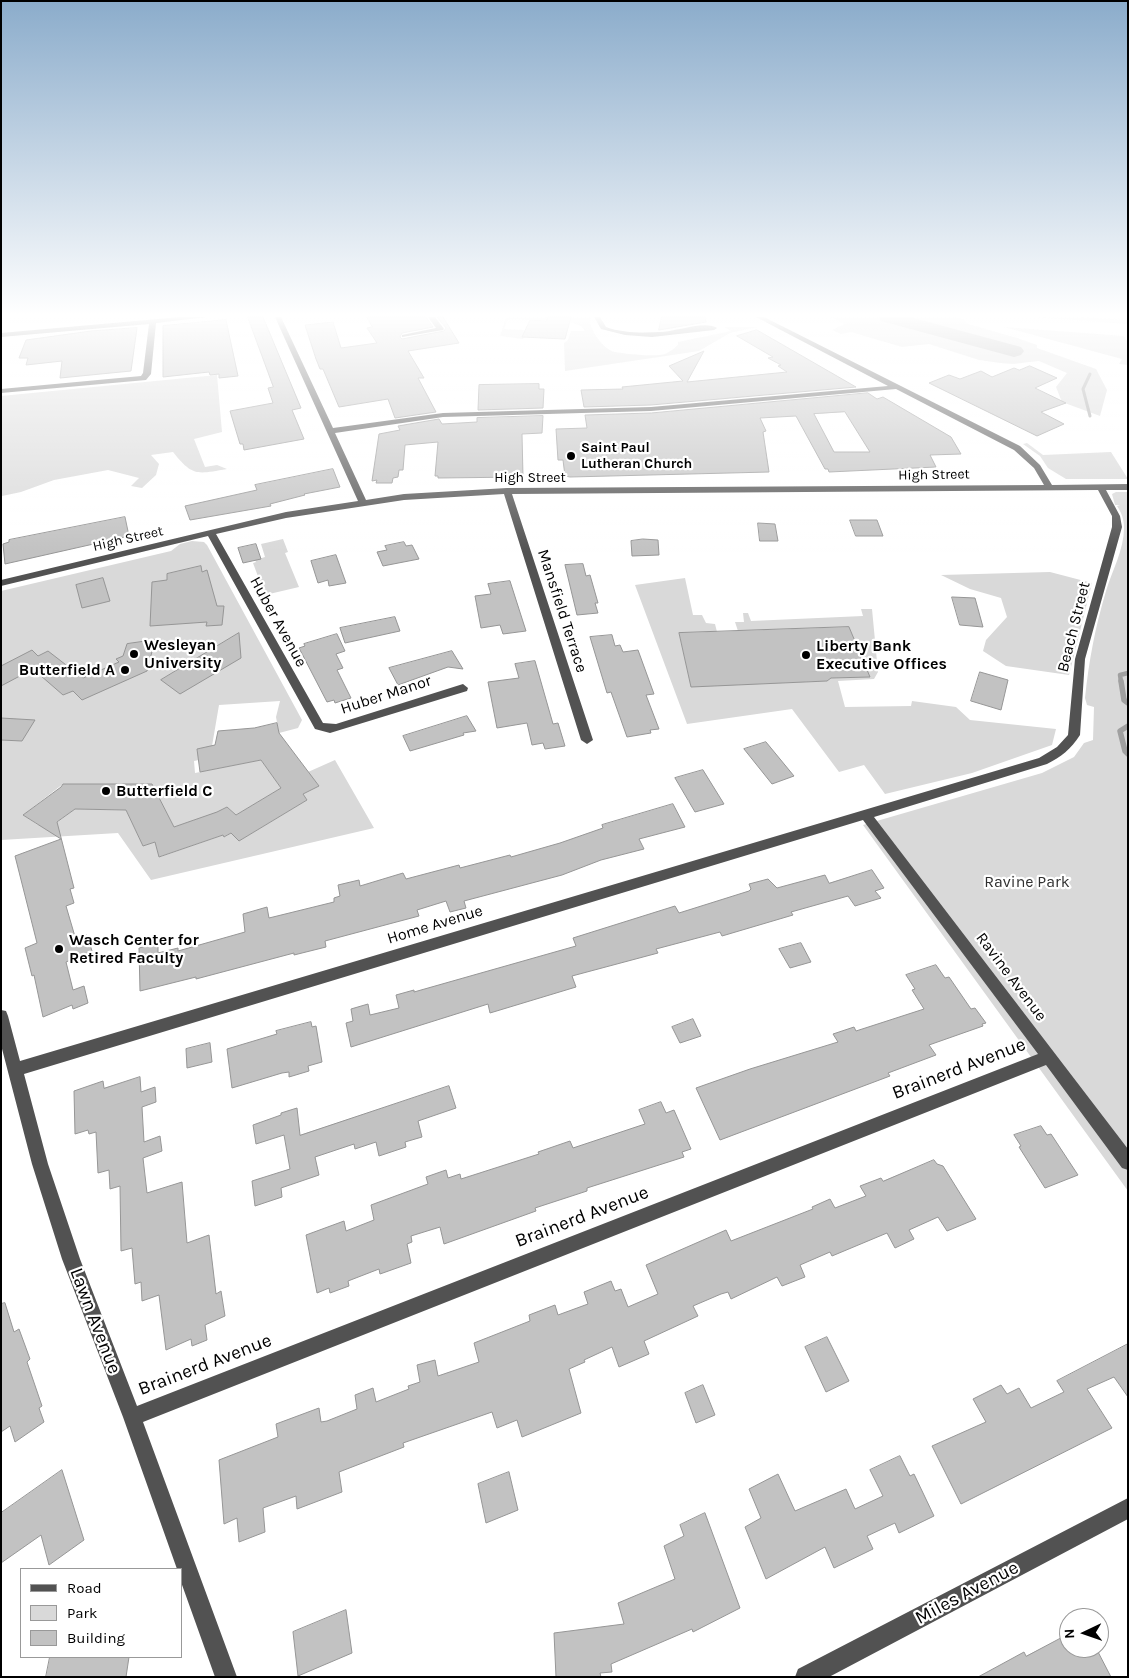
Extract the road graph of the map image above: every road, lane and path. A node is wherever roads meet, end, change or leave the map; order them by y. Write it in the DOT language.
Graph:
graph roads {
  1 [pos="314,395"];
  2 [pos="798,395"];
  3 [pos="916,395"];
  4 [pos="330,431"];
  5 [pos="1100,486"];
  6 [pos="1128,486"];
  7 [pos="1049,487"];
  8 [pos="507,491"];
  9 [pos="363,503"];
  10 [pos="210,533"];
  11 [pos="1,583"];
  12 [pos="463,688"];
  13 [pos="319,726"];
  14 [pos="587,740"];
  15 [pos="865,814"];
  16 [pos="1,1016"];
  17 [pos="1049,1057"];
  18 [pos="15,1070"];
  19 [pos="1128,1162"];
  20 [pos="132,1417"];
  21 [pos="1128,1508"];
  22 [pos="226,1677"];
  23 [pos="806,1677"];
  1 -- 4 [label="street"];
  2 -- 4 [label="street"];
  3 -- 7 [label="street"];
  4 -- 9 [label="street"];
  5 -- 6 [label="street, High Street"];
  5 -- 7 [label="street, High Street"];
  5 -- 15 [label="street, Beach Street"];
  7 -- 8 [label="street, High Street"];
  8 -- 9 [label="street, High Street"];
  8 -- 14 [label="street, Mansfield Terrace"];
  9 -- 10 [label="street, High Street"];
  10 -- 11 [label="street, High Street"];
  10 -- 13 [label="street, Huber Avenue"];
  12 -- 13 [label="street, Huber Manor"];
  15 -- 17 [label="street, Ravine Avenue"];
  15 -- 18 [label="street, Home Avenue"];
  16 -- 18 [label="street, Lawn Avenue"];
  17 -- 19 [label="street, Ravine Avenue"];
  17 -- 20 [label="street, Brainerd Avenue"];
  18 -- 20 [label="street, Lawn Avenue"];
  20 -- 22 [label="street, Lawn Avenue"];
  21 -- 23 [label="street, Miles Avenue"];
}
